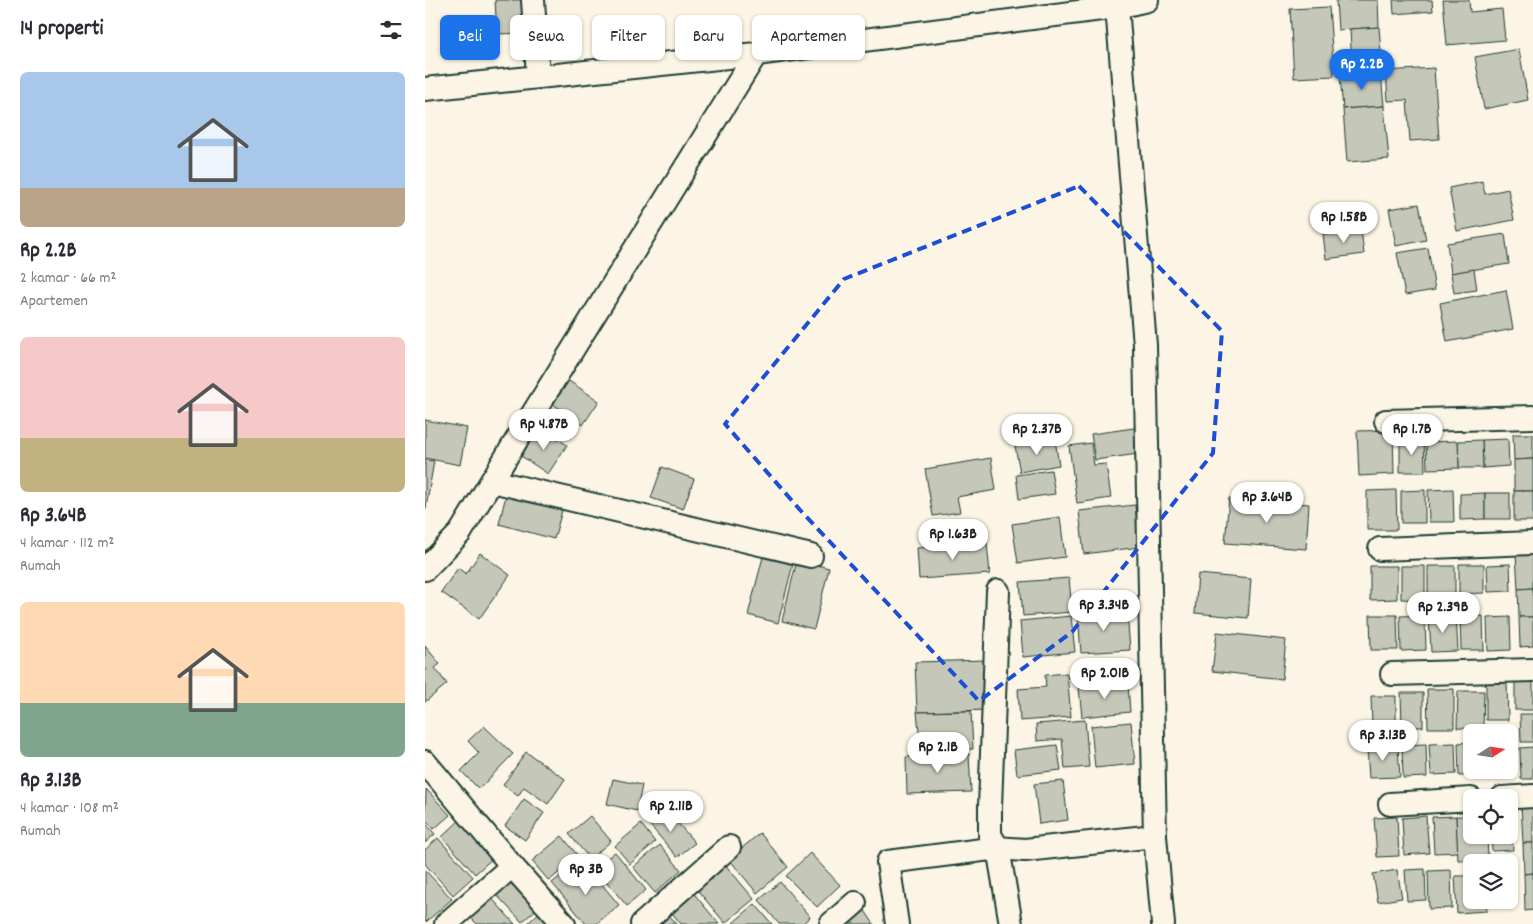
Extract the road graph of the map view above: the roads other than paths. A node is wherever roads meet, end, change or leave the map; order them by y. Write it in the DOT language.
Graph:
graph roads {
  1 [pos="533,0"];
  2 [pos="1147,0"];
  3 [pos="1117,7"];
  4 [pos="865,40"];
  5 [pos="752,54"];
  6 [pos="752,60"];
  7 [pos="538,77"];
  8 [pos="425,88"];
  9 [pos="1533,417"];
  10 [pos="1386,421"];
  11 [pos="492,481"];
  12 [pos="1533,543"];
  13 [pos="1380,549"];
  14 [pos="811,556"];
  15 [pos="425,569"];
  16 [pos="998,591"];
  17 [pos="1533,670"];
  18 [pos="1392,674"];
  19 [pos="427,770"];
  20 [pos="1533,796"];
  21 [pos="1518,797"];
  22 [pos="1463,799"];
  23 [pos="1390,804"];
  24 [pos="1155,836"];
  25 [pos="729,847"];
  26 [pos="998,848"];
  27 [pos="512,866"];
  28 [pos="855,903"];
  29 [pos="446,924"];
  30 [pos="564,924"];
  31 [pos="642,924"];
  32 [pos="831,924"];
  33 [pos="897,924"];
  34 [pos="1011,924"];
  35 [pos="1163,924"];
  1 -- 7 [label="street"];
  2 -- 3 [label="street"];
  3 -- 4 [label="street"];
  3 -- 24 [label="street"];
  5 -- 7 [label="street"];
  6 -- 11 [label="street"];
  7 -- 8 [label="street"];
  9 -- 10 [label="street"];
  11 -- 14 [label="street"];
  11 -- 15 [label="street"];
  12 -- 13 [label="street"];
  16 -- 26 [label="street"];
  17 -- 18 [label="street"];
  19 -- 27 [label="street"];
  20 -- 21 [label="street"];
  22 -- 23 [label="street"];
  24 -- 26 [label="street"];
  24 -- 35 [label="street"];
  25 -- 31 [label="street"];
  26 -- 33 [label="street"];
  26 -- 34 [label="street"];
  27 -- 29 [label="street"];
  27 -- 30 [label="street"];
  28 -- 32 [label="street"];
}
